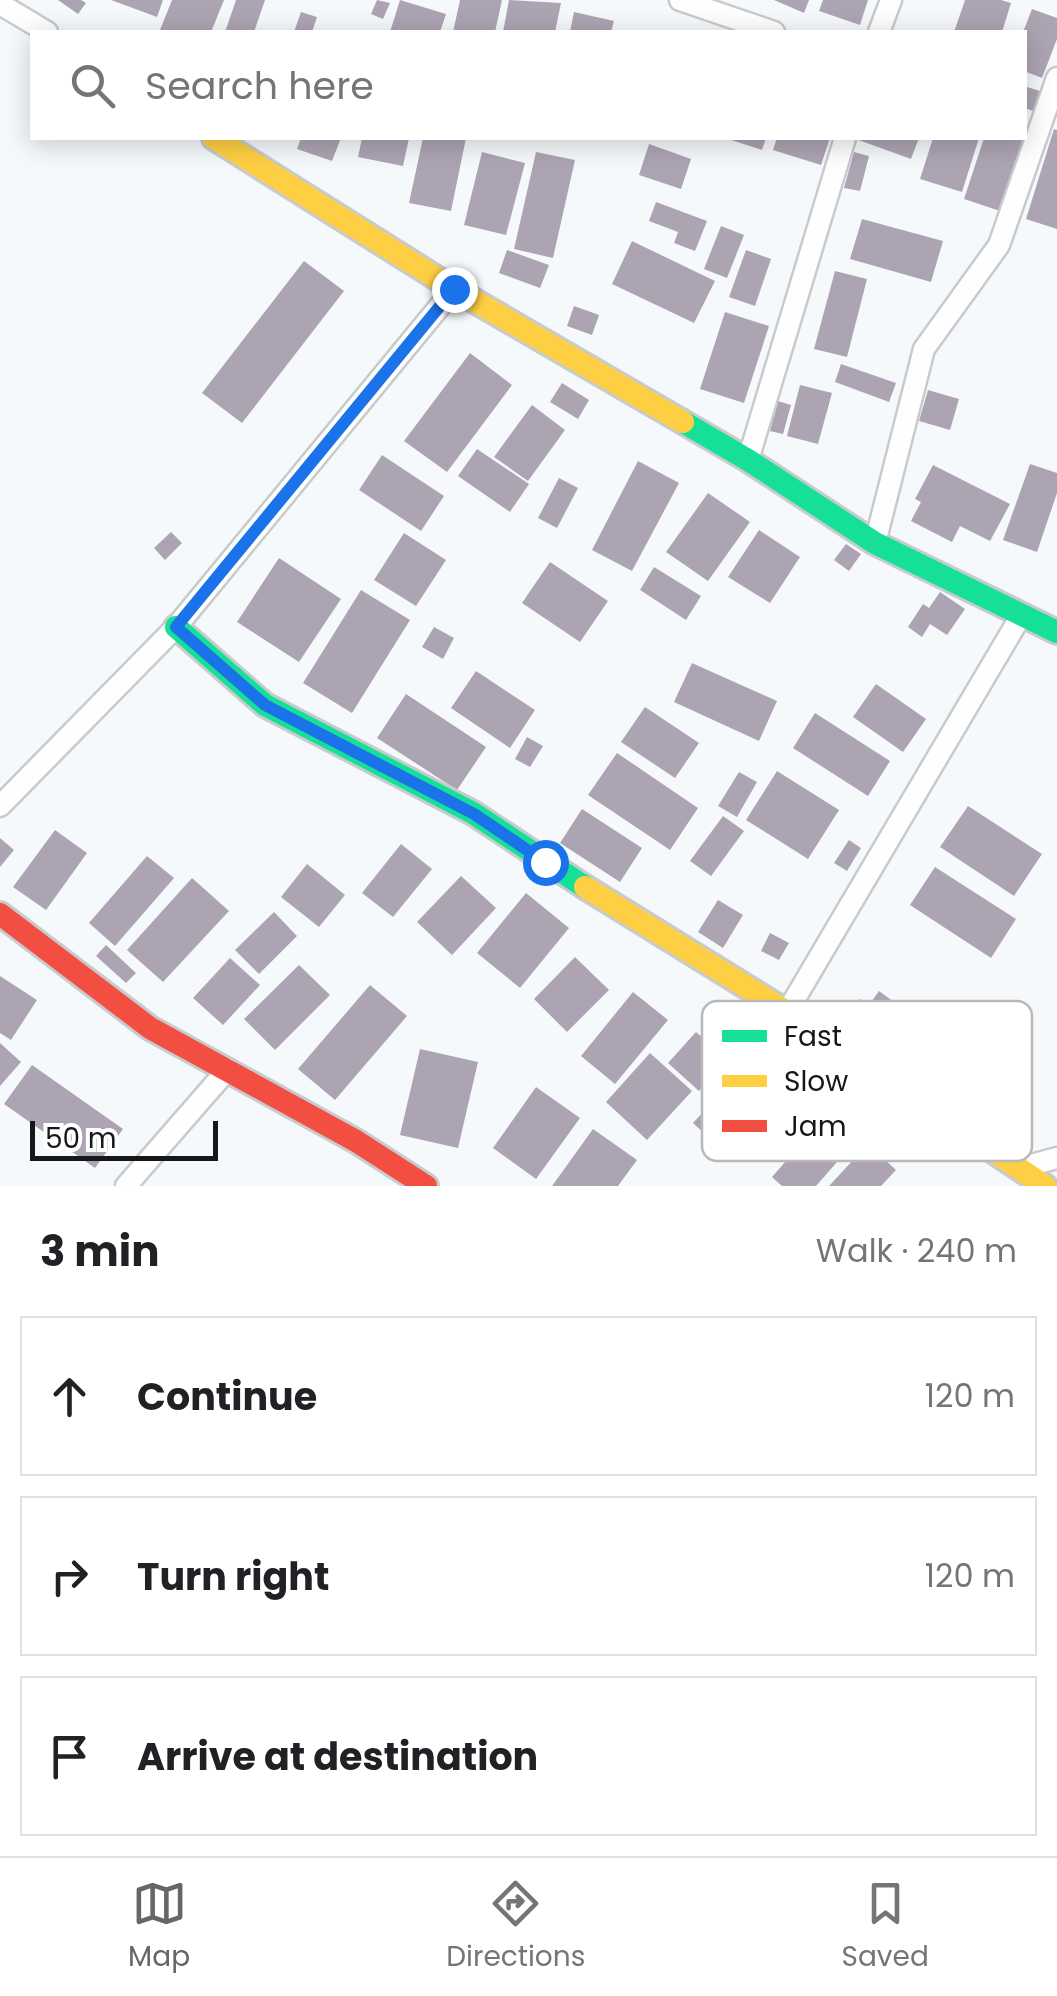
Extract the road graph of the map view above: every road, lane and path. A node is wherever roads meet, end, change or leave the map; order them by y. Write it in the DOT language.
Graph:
graph roads {
  1 [pos="680,0"];
  2 [pos="890,0"];
  3 [pos="0,4"];
  4 [pos="45,30"];
  5 [pos="768,30"];
  6 [pos="880,30"];
  7 [pos="1057,78"];
  8 [pos="217,140"];
  9 [pos="845,140"];
  10 [pos="454,289"];
  11 [pos="748,460"];
  12 [pos="875,543"];
  13 [pos="1022,614"];
  14 [pos="176,627"];
  15 [pos="1057,632"];
  16 [pos="3,795"];
  17 [pos="0,914"];
  18 [pos="769,1001"];
  19 [pos="793,1001"];
  20 [pos="228,1069"];
  21 [pos="1057,1158"];
  22 [pos="1010,1161"];
  23 [pos="1020,1168"];
  24 [pos="126,1186"];
  25 [pos="426,1186"];
  26 [pos="1045,1186"];
  1 -- 5 [label="street"];
  2 -- 6 [label="street"];
  3 -- 4 [label="street"];
  7 -- 12 [label="street"];
  8 -- 10 [label="street"];
  9 -- 11 [label="street"];
  10 -- 11 [label="street"];
  10 -- 14 [label="street"];
  11 -- 12 [label="street"];
  12 -- 13 [label="street"];
  13 -- 15 [label="street"];
  13 -- 19 [label="street"];
  14 -- 16 [label="street"];
  14 -- 18 [label="street"];
  17 -- 20 [label="street"];
  20 -- 24 [label="street"];
  20 -- 25 [label="street"];
  21 -- 23 [label="street"];
  22 -- 23 [label="street"];
  23 -- 26 [label="street"];
}
